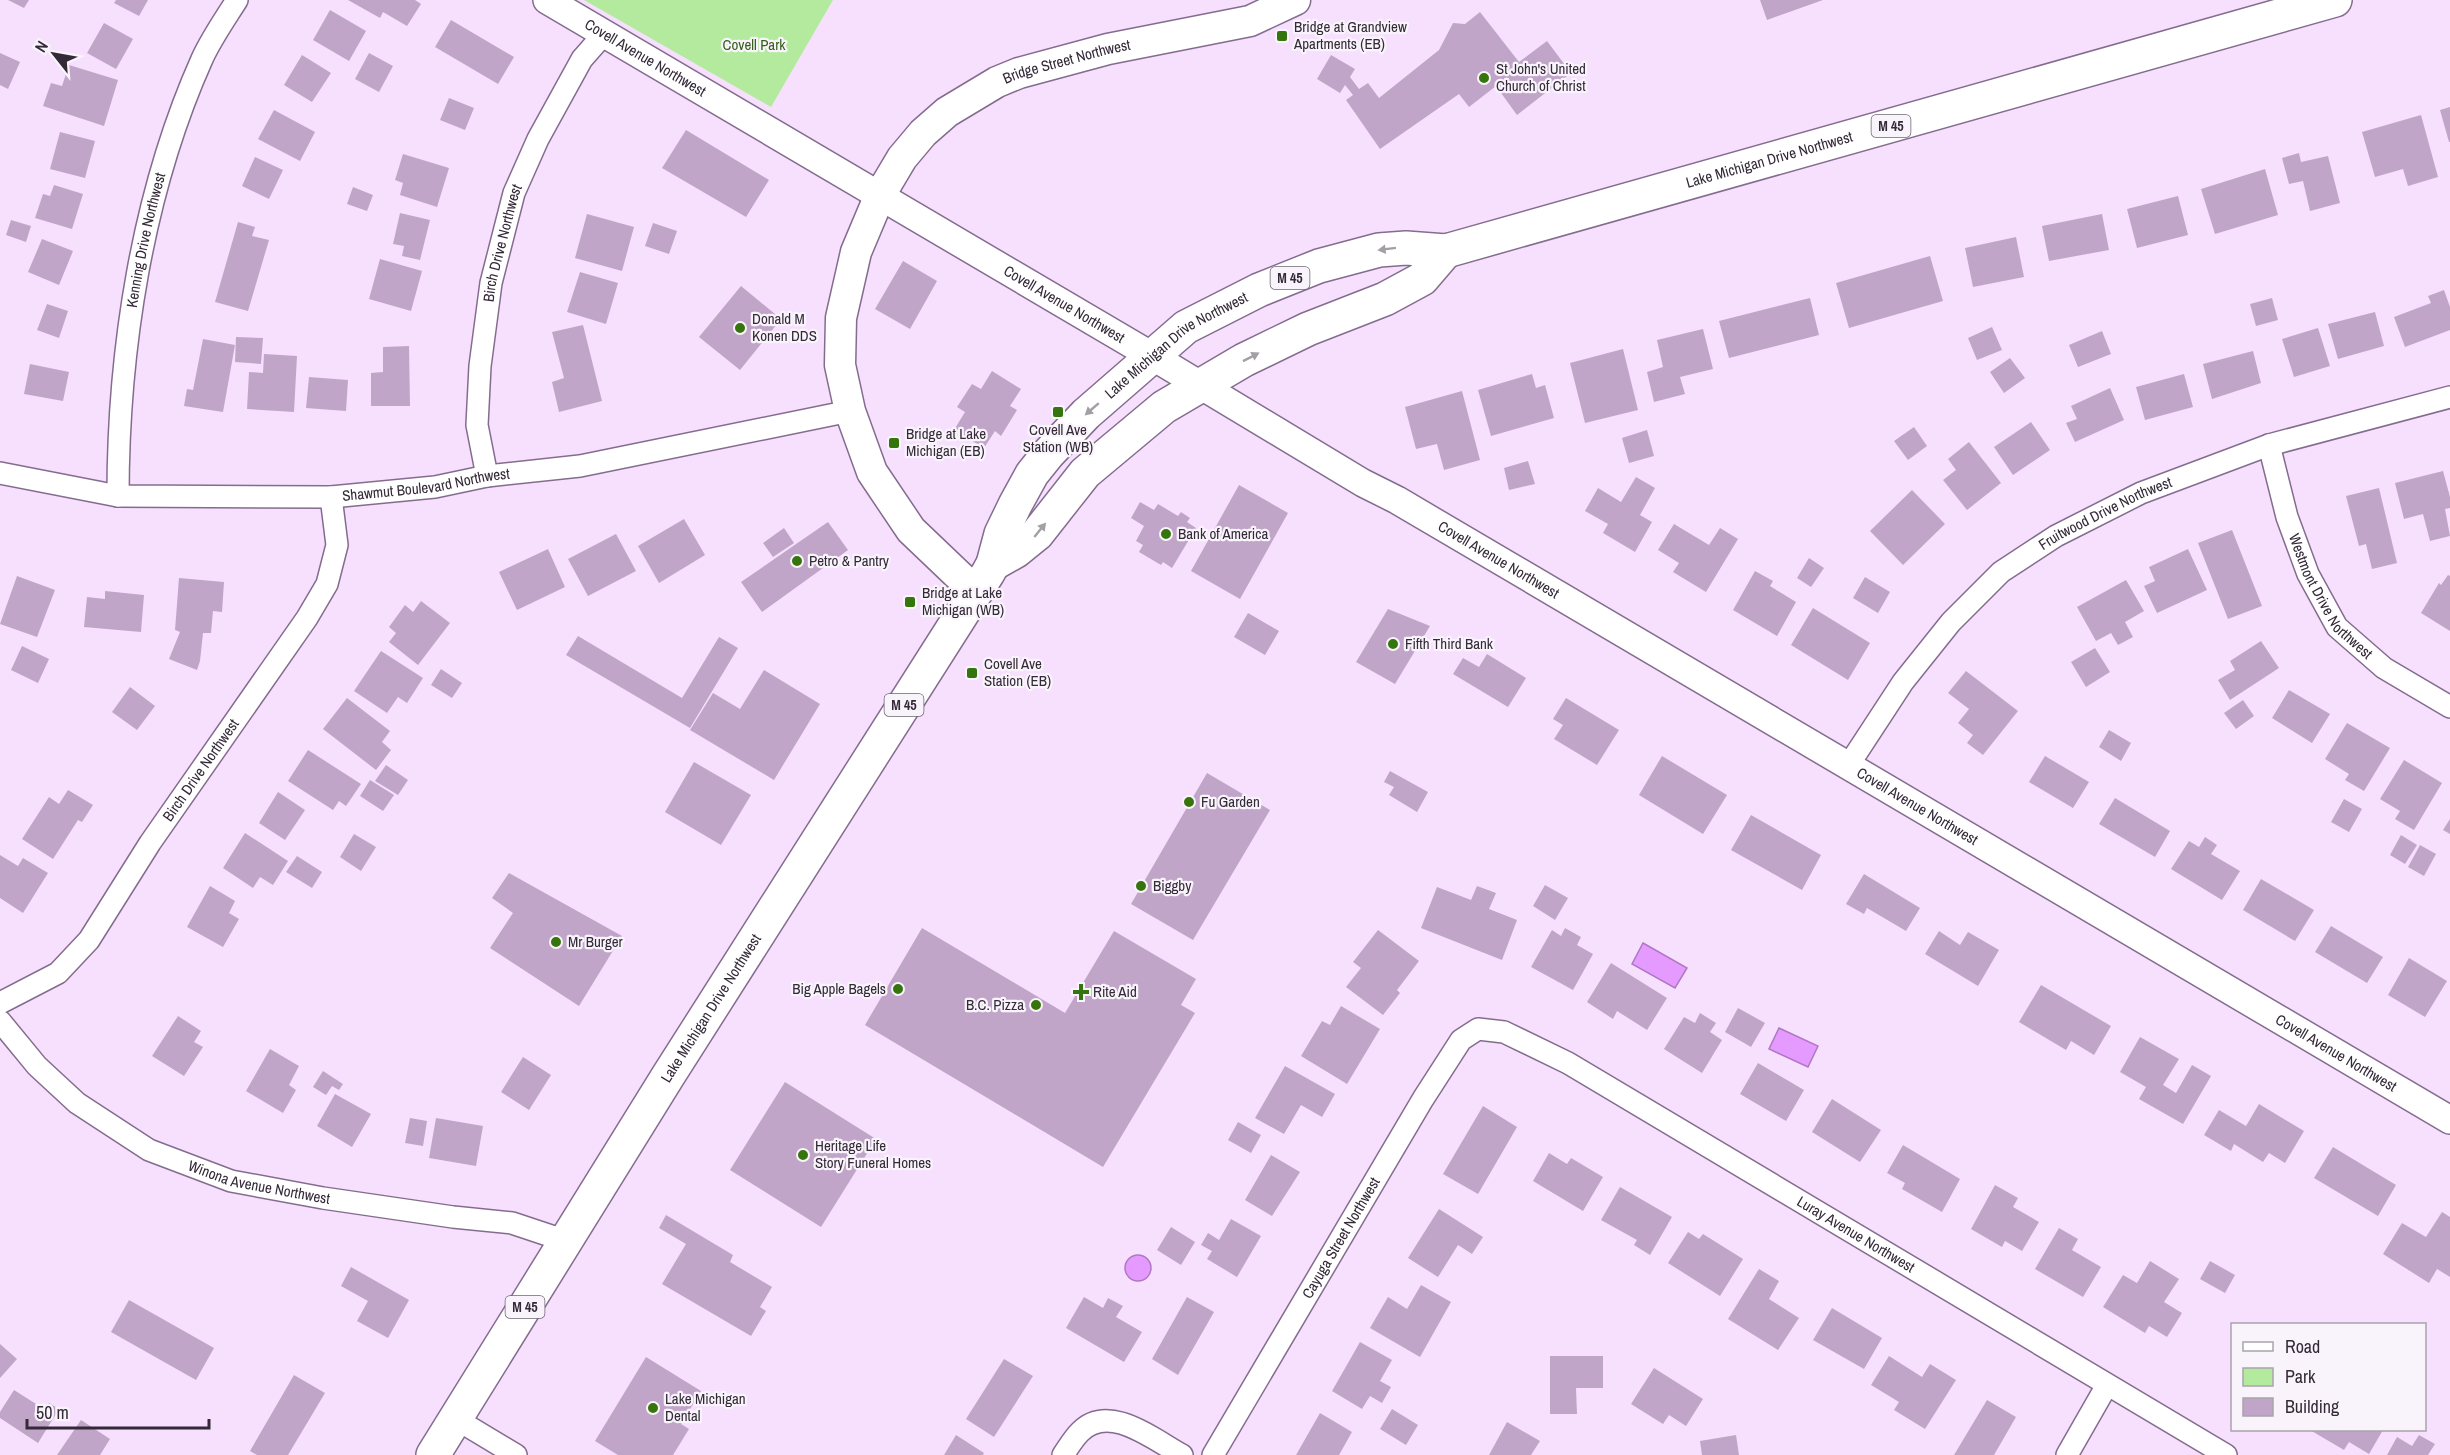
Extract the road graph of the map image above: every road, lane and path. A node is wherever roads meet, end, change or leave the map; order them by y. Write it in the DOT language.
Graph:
graph roads {
  1 [pos="237,0"];
  2 [pos="547,0"];
  3 [pos="1296,0"];
  4 [pos="2335,0"];
  5 [pos="604,33"];
  6 [pos="880,195"];
  7 [pos="1446,251"];
  8 [pos="1152,356"];
  9 [pos="1200,386"];
  10 [pos="2450,397"];
  11 [pos="850,411"];
  12 [pos="2269,445"];
  13 [pos="0,473"];
  14 [pos="487,476"];
  15 [pos="118,496"];
  16 [pos="331,497"];
  17 [pos="993,564"];
  18 [pos="976,592"];
  19 [pos="2450,707"];
  20 [pos="1848,766"];
  21 [pos="0,1003"];
  22 [pos="0,1021"];
  23 [pos="1478,1029"];
  24 [pos="2450,1120"];
  25 [pos="566,1240"];
  26 [pos="2108,1385"];
  27 [pos="456,1419"];
  28 [pos="433,1455"];
  29 [pos="516,1455"];
  30 [pos="1063,1455"];
  31 [pos="1182,1455"];
  32 [pos="1213,1455"];
  33 [pos="2067,1455"];
  34 [pos="2226,1455"];
  1 -- 15 [label="street, Kenning Drive Northwest"];
  2 -- 5 [label="street, Covell Avenue Northwest"];
  3 -- 6 [label="main road, Bridge Street Northwest"];
  4 -- 7 [label="highway, Lake Michigan Drive Northwest / M 45"];
  5 -- 6 [label="street, Covell Avenue Northwest"];
  5 -- 14 [label="street, Birch Drive Northwest"];
  6 -- 8 [label="street, Covell Avenue Northwest"];
  6 -- 11 [label="main road, Bridge Street Northwest"];
  7 -- 8 [label="highway, Lake Michigan Drive Northwest / M 45, one-way"];
  9 -- 7 [label="highway, Lake Michigan Drive Northwest / M 45, one-way"];
  8 -- 9 [label="street, Covell Avenue Northwest"];
  8 -- 17 [label="highway, Lake Michigan Drive Northwest / M 45, one-way"];
  17 -- 9 [label="highway, Lake Michigan Drive Northwest / M 45, one-way"];
  9 -- 20 [label="street, Covell Avenue Northwest"];
  10 -- 12 [label="street, Fruitwood Drive Northwest"];
  11 -- 14 [label="street, Shawmut Boulevard Northwest"];
  11 -- 18 [label="main road, Bridge Street Northwest"];
  12 -- 19 [label="street, Westmont Drive Northwest"];
  12 -- 20 [label="street, Fruitwood Drive Northwest"];
  13 -- 15 [label="street, Shawmut Boulevard Northwest"];
  14 -- 16 [label="street, Shawmut Boulevard Northwest"];
  15 -- 16 [label="street, Shawmut Boulevard Northwest"];
  16 -- 21 [label="street, Birch Drive Northwest"];
  17 -- 18 [label="highway, Lake Michigan Drive Northwest / M 45"];
  18 -- 25 [label="highway, Lake Michigan Drive Northwest / M 45"];
  20 -- 24 [label="street, Covell Avenue Northwest"];
  22 -- 25 [label="street, Winona Avenue Northwest"];
  23 -- 26 [label="street, Luray Avenue Northwest"];
  23 -- 32 [label="street, Cayuga Street Northwest"];
  25 -- 27 [label="highway, Lake Michigan Drive Northwest / M 45"];
  26 -- 33 [label="street"];
  26 -- 34 [label="street, Luray Avenue Northwest"];
  27 -- 28 [label="highway, Lake Michigan Drive Northwest / M 45"];
  27 -- 29 [label="street"];
  30 -- 31 [label="street"];
}
